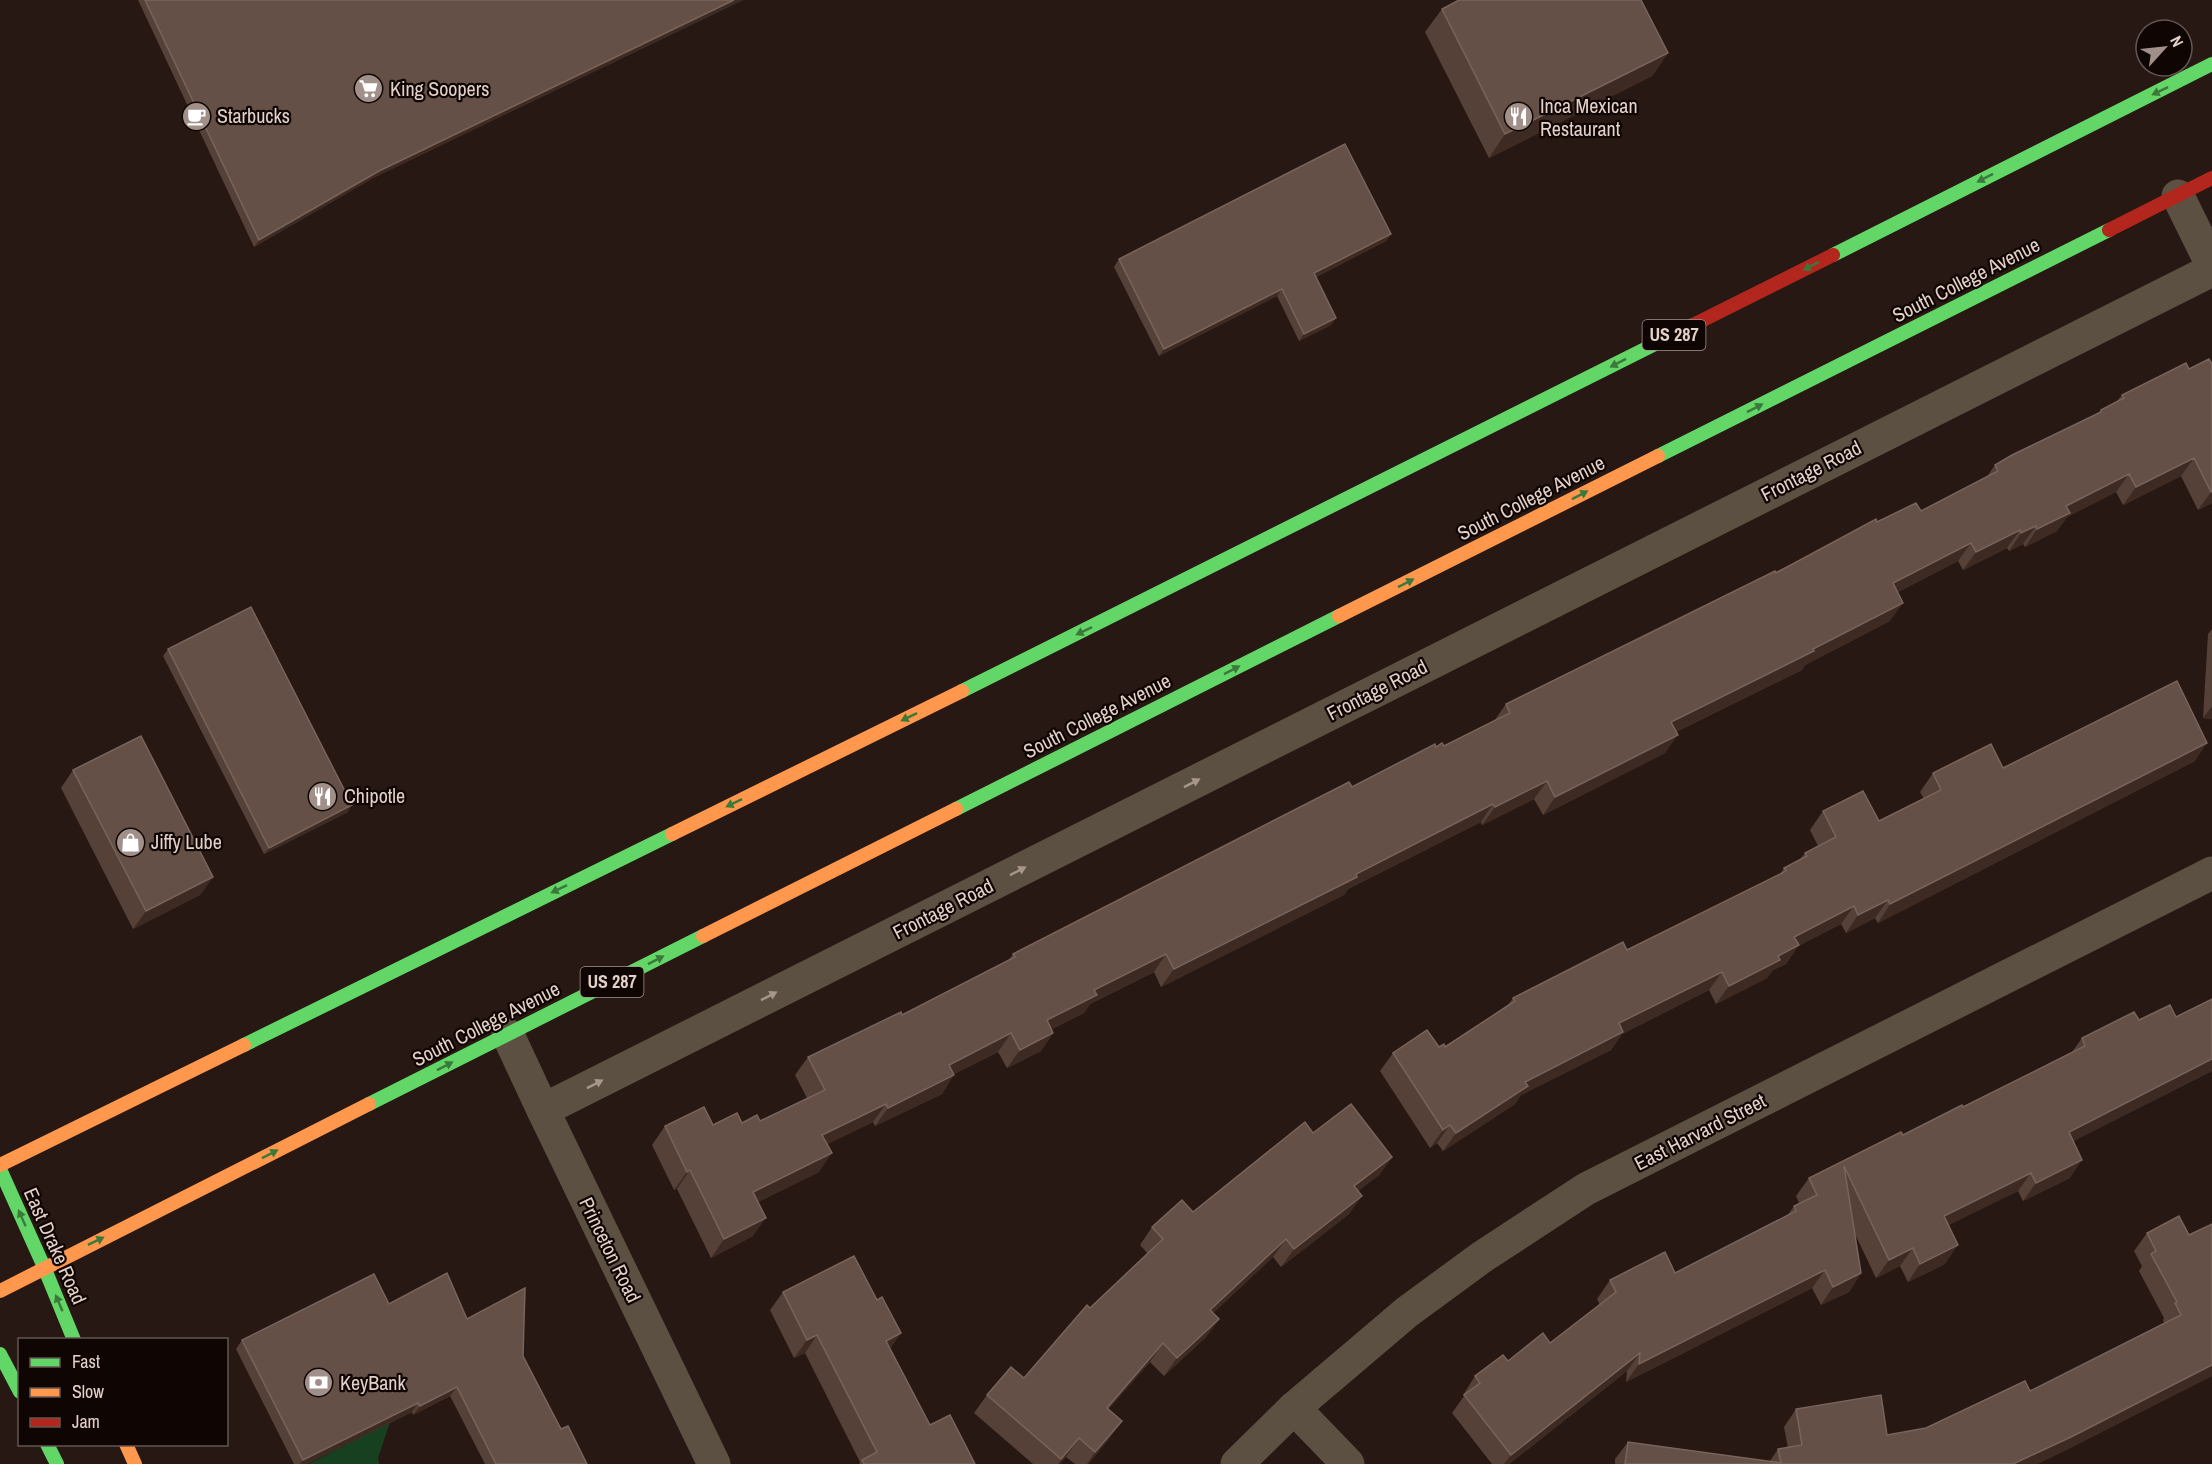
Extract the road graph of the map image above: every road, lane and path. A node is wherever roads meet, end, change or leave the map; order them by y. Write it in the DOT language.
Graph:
graph roads {
  1 [pos="2212,64"];
  2 [pos="2212,178"];
  3 [pos="2178,196"];
  4 [pos="2212,267"];
  5 [pos="2212,873"];
  6 [pos="508,1035"];
  7 [pos="543,1110"];
  8 [pos="0,1167"];
  9 [pos="44,1267"];
  10 [pos="0,1291"];
  11 [pos="73,1338"];
  12 [pos="0,1354"];
  13 [pos="18,1388"];
  14 [pos="1294,1408"];
  15 [pos="48,1446"];
  16 [pos="127,1446"];
  17 [pos="57,1464"];
  18 [pos="135,1464"];
  19 [pos="714,1464"];
  20 [pos="1237,1464"];
  21 [pos="1348,1464"];
  1 -- 8 [label="main road, US 287, one-way"];
  2 -- 3 [label="main road, South College Avenue / US 287"];
  3 -- 4 [label="street"];
  6 -- 3 [label="main road, South College Avenue / US 287, one-way"];
  7 -- 4 [label="street, Frontage Road, one-way"];
  5 -- 14 [label="street, East Harvard Street"];
  6 -- 7 [label="street, Princeton Road"];
  9 -- 6 [label="main road, South College Avenue / US 287, one-way"];
  7 -- 19 [label="street, Princeton Road"];
  9 -- 8 [label="main road, East Drake Road, one-way"];
  9 -- 10 [label="main road, South College Avenue / US 287"];
  11 -- 9 [label="main road, East Drake Road, one-way"];
  12 -- 13 [label="main road"];
  14 -- 20 [label="street, East Harvard Street"];
  14 -- 21 [label="street"];
  15 -- 17 [label="main road"];
  16 -- 18 [label="main road"];
}
